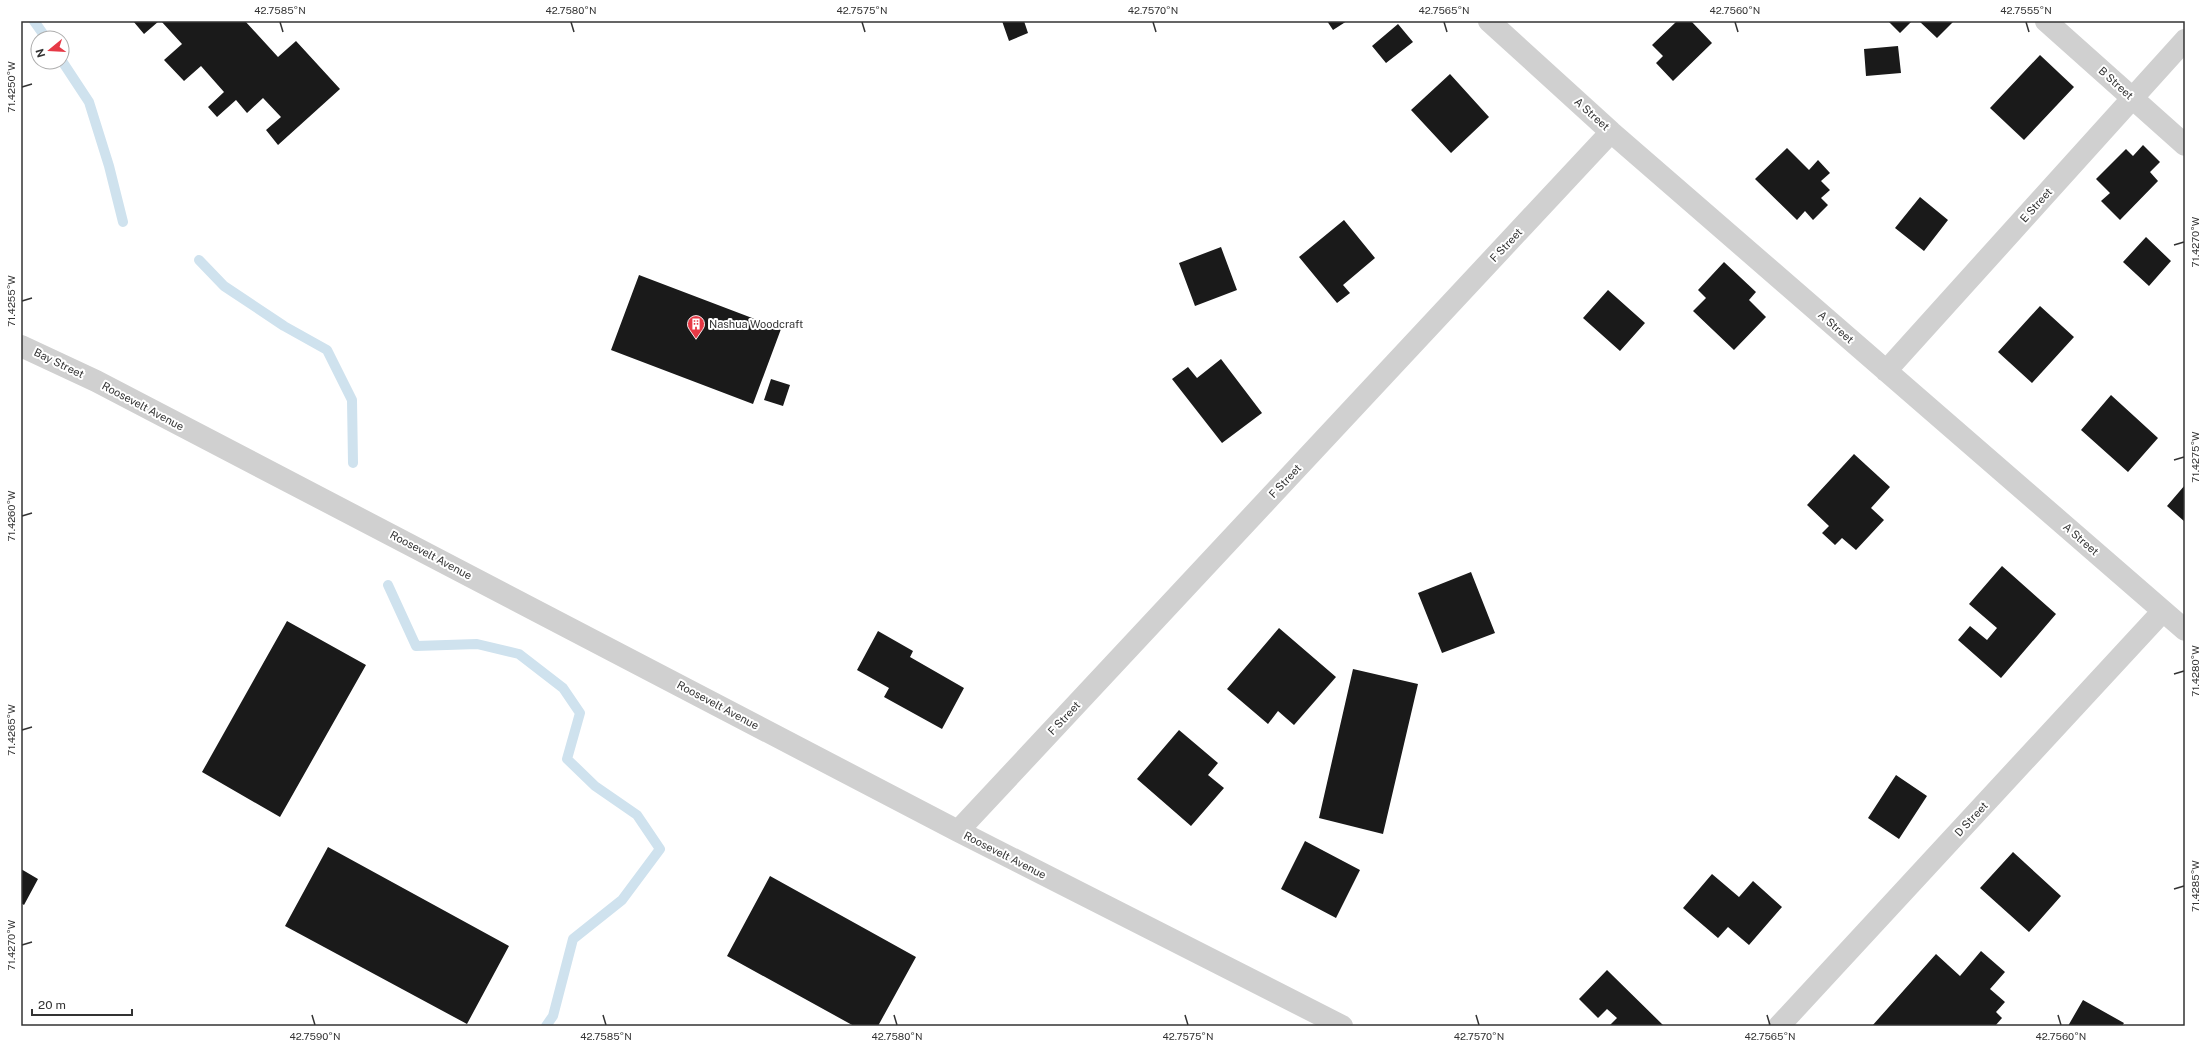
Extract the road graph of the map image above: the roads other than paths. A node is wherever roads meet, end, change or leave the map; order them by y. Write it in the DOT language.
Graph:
graph roads {
  1 [pos="1489,21"];
  2 [pos="2046,21"];
  3 [pos="2185,40"];
  4 [pos="2132,98"];
  5 [pos="1612,132"];
  6 [pos="2185,145"];
  7 [pos="21,346"];
  8 [pos="1886,371"];
  9 [pos="96,381"];
  10 [pos="2163,611"];
  11 [pos="2185,630"];
  12 [pos="958,831"];
  13 [pos="1342,1026"];
  14 [pos="1779,1026"];
  1 -- 5 [label="street, A Street"];
  2 -- 4 [label="street, B Street"];
  3 -- 4 [label="street, E Street"];
  4 -- 6 [label="street, B Street"];
  4 -- 8 [label="street, E Street"];
  5 -- 8 [label="street, A Street"];
  5 -- 12 [label="street, F Street"];
  7 -- 9 [label="street, Bay Street"];
  8 -- 10 [label="street, A Street"];
  9 -- 12 [label="street, Roosevelt Avenue"];
  10 -- 11 [label="street, A Street"];
  10 -- 14 [label="street, D Street"];
  12 -- 13 [label="street, Roosevelt Avenue"];
}
